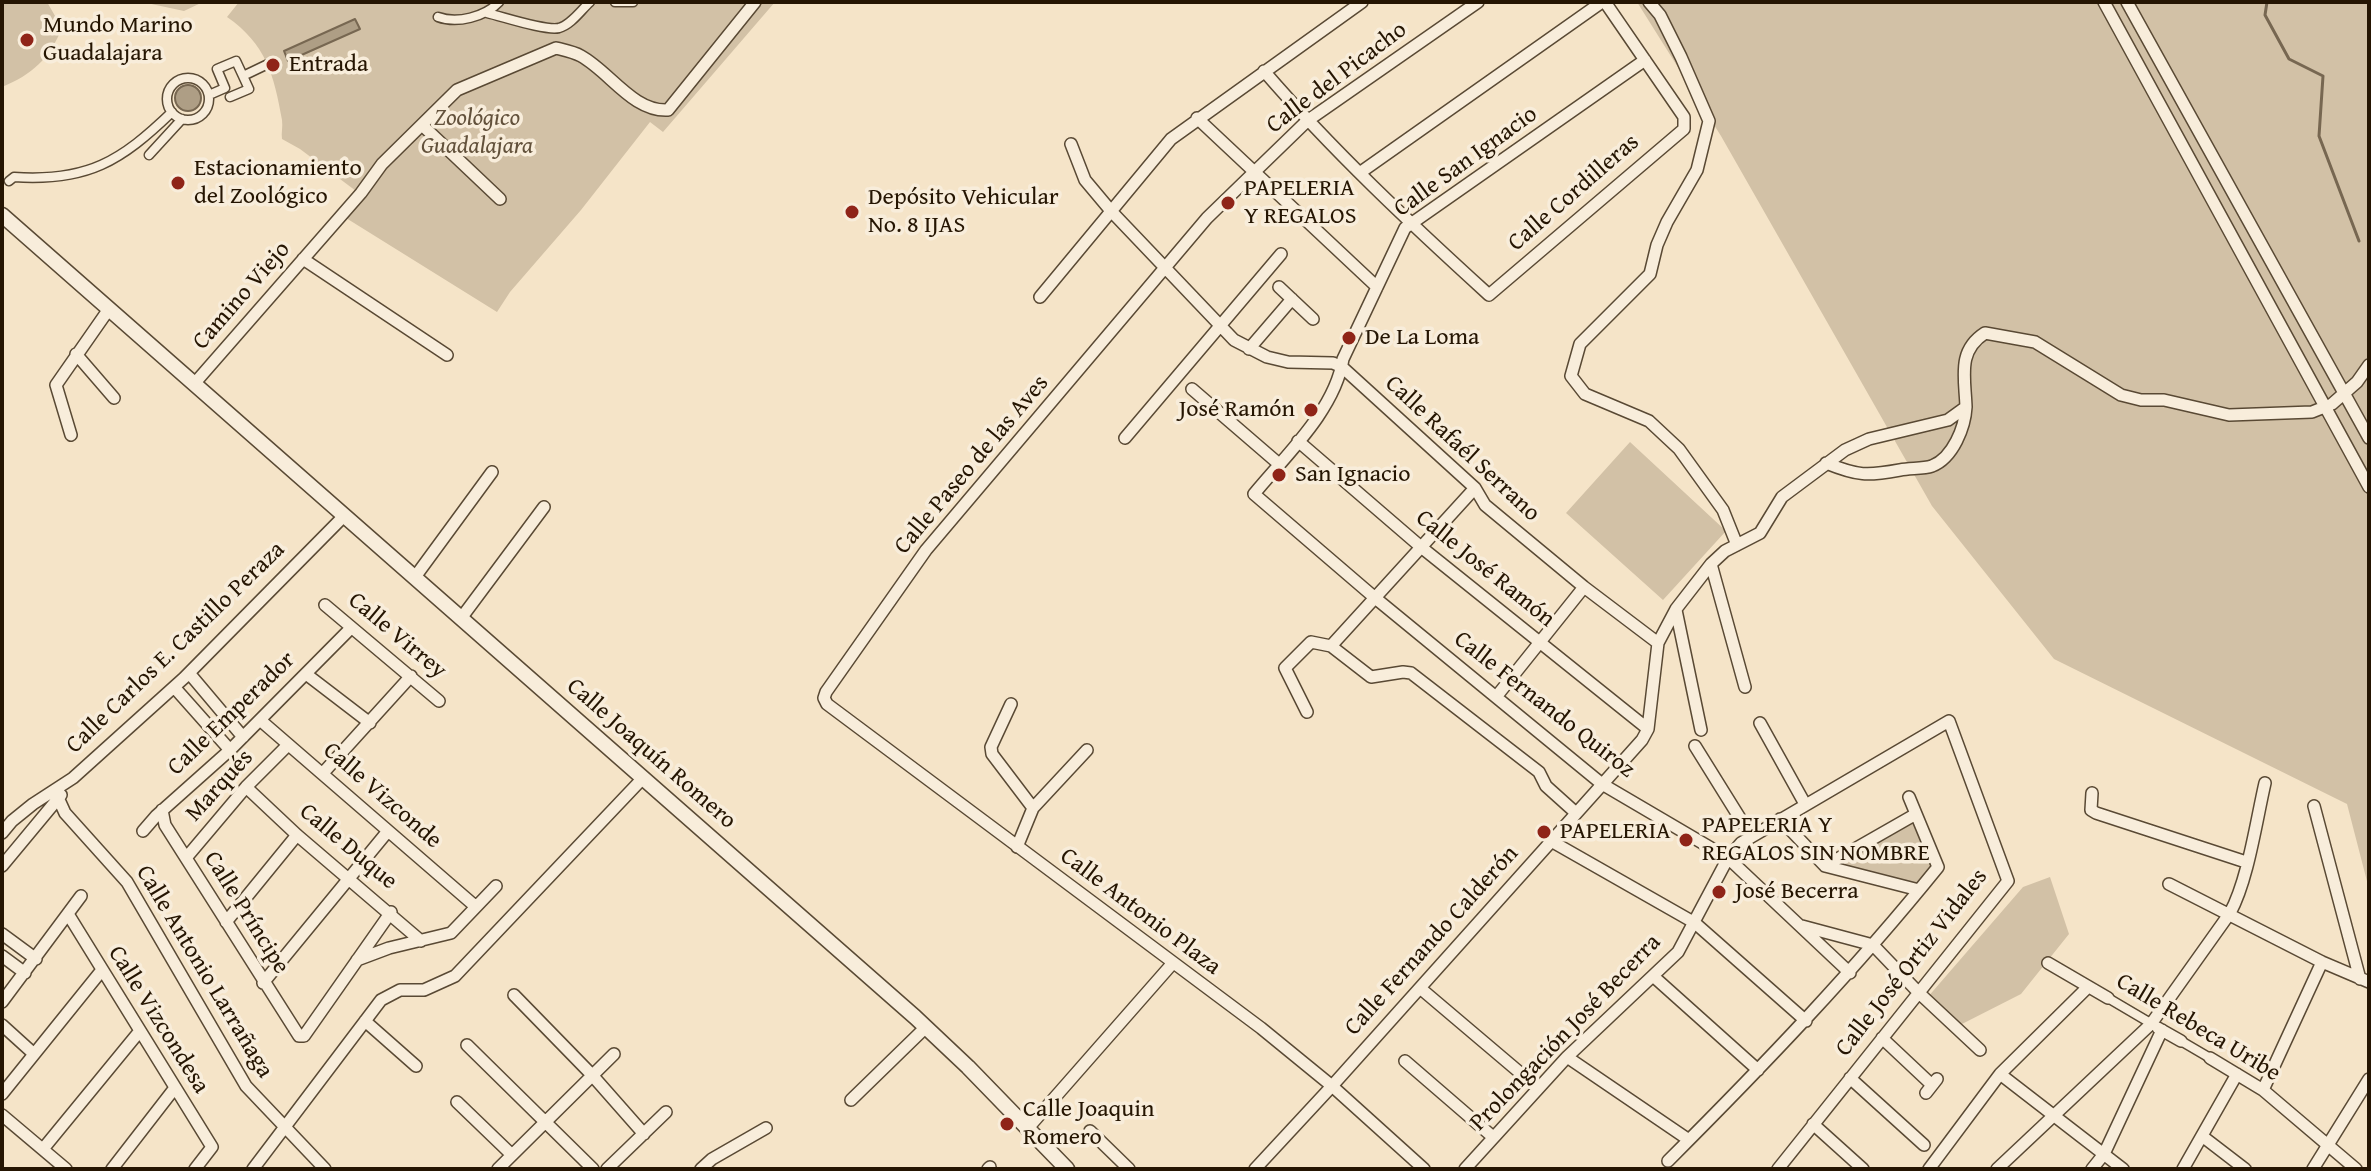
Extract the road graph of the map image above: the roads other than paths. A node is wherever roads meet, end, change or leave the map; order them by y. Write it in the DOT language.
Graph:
graph roads {
  1 [pos="499,2"];
  2 [pos="590,2"];
  3 [pos="615,2"];
  4 [pos="633,2"];
  5 [pos="755,2"];
  6 [pos="1362,2"];
  7 [pos="1478,2"];
  8 [pos="1603,2"];
  9 [pos="1649,2"];
  10 [pos="2104,2"];
  11 [pos="2127,2"];
  12 [pos="487,13"];
  13 [pos="438,17"];
  14 [pos="1645,60"];
  15 [pos="268,64"];
  16 [pos="1264,71"];
  17 [pos="2165,72"];
  18 [pos="243,76"];
  19 [pos="2149,81"];
  20 [pos="225,88"];
  21 [pos="209,95"];
  22 [pos="230,97"];
  23 [pos="235,108"];
  24 [pos="172,112"];
  25 [pos="1197,118"];
  26 [pos="182,119"];
  27 [pos="1307,121"];
  28 [pos="422,125"];
  29 [pos="1071,144"];
  30 [pos="149,155"];
  31 [pos="1254,171"];
  32 [pos="1361,172"];
  33 [pos="9,181"];
  34 [pos="500,199"];
  35 [pos="1111,211"];
  36 [pos="2,215"];
  37 [pos="1411,224"];
  38 [pos="1281,254"];
  39 [pos="303,259"];
  40 [pos="1165,268"];
  41 [pos="1279,287"];
  42 [pos="1377,287"];
  43 [pos="1040,297"];
  44 [pos="1292,299"];
  45 [pos="109,309"];
  46 [pos="1313,319"];
  47 [pos="1220,327"];
  48 [pos="1249,349"];
  49 [pos="76,354"];
  50 [pos="447,355"];
  51 [pos="2369,365"];
  52 [pos="1342,367"];
  53 [pos="194,384"];
  54 [pos="1192,389"];
  55 [pos="2345,393"];
  56 [pos="114,398"];
  57 [pos="1966,407"];
  58 [pos="2324,407"];
  59 [pos="71,435"];
  60 [pos="1125,438"];
  61 [pos="2369,438"];
  62 [pos="1298,441"];
  63 [pos="1826,463"];
  64 [pos="1279,464"];
  65 [pos="492,472"];
  66 [pos="2369,487"];
  67 [pos="1475,488"];
  68 [pos="1254,494"];
  69 [pos="544,507"];
  70 [pos="344,516"];
  71 [pos="1737,545"];
  72 [pos="1421,547"];
  73 [pos="1711,564"];
  74 [pos="415,577"];
  75 [pos="1584,587"];
  76 [pos="1374,597"];
  77 [pos="325,605"];
  78 [pos="1676,609"];
  79 [pos="462,617"];
  80 [pos="351,628"];
  81 [pos="1540,641"];
  82 [pos="1658,643"];
  83 [pos="1331,646"];
  84 [pos="189,673"];
  85 [pos="306,674"];
  86 [pos="411,676"];
  87 [pos="174,687"];
  88 [pos="1745,687"];
  89 [pos="209,697"];
  90 [pos="1496,697"];
  91 [pos="824,698"];
  92 [pos="439,701"];
  93 [pos="1011,704"];
  94 [pos="193,710"];
  95 [pos="1307,712"];
  96 [pos="260,720"];
  97 [pos="1949,721"];
  98 [pos="370,723"];
  99 [pos="1760,723"];
  100 [pos="1648,729"];
  101 [pos="1701,730"];
  102 [pos="243,737"];
  103 [pos="288,745"];
  104 [pos="1695,746"];
  105 [pos="230,750"];
  106 [pos="1087,750"];
  107 [pos="323,773"];
  108 [pos="643,778"];
  109 [pos="2265,783"];
  110 [pos="1602,784"];
  111 [pos="246,787"];
  112 [pos="2092,793"];
  113 [pos="56,795"];
  114 [pos="1909,797"];
  115 [pos="1805,804"];
  116 [pos="2314,806"];
  117 [pos="1033,808"];
  118 [pos="162,810"];
  119 [pos="1576,813"];
  120 [pos="1916,814"];
  121 [pos="1780,819"];
  122 [pos="143,831"];
  123 [pos="388,831"];
  124 [pos="2,833"];
  125 [pos="297,835"];
  126 [pos="1751,836"];
  127 [pos="1551,841"];
  128 [pos="1017,847"];
  129 [pos="186,858"];
  130 [pos="1728,858"];
  131 [pos="2246,862"];
  132 [pos="2,866"];
  133 [pos="1825,866"];
  134 [pos="348,879"];
  135 [pos="2169,884"];
  136 [pos="496,886"];
  137 [pos="1919,890"];
  138 [pos="81,896"];
  139 [pos="475,906"];
  140 [pos="391,912"];
  141 [pos="2230,913"];
  142 [pos="68,914"];
  143 [pos="226,922"];
  144 [pos="1695,923"];
  145 [pos="1799,925"];
  146 [pos="2,935"];
  147 [pos="421,941"];
  148 [pos="1873,945"];
  149 [pos="2,956"];
  150 [pos="36,959"];
  151 [pos="356,960"];
  152 [pos="2322,962"];
  153 [pos="2048,963"];
  154 [pos="1172,964"];
  155 [pos="102,970"];
  156 [pos="25,973"];
  157 [pos="1850,973"];
  158 [pos="1653,976"];
  159 [pos="2365,981"];
  160 [pos="263,983"];
  161 [pos="2088,987"];
  162 [pos="1420,988"];
  163 [pos="1919,993"];
  164 [pos="514,995"];
  165 [pos="2108,998"];
  166 [pos="2,1002"];
  167 [pos="365,1021"];
  168 [pos="1806,1021"];
  169 [pos="2149,1022"];
  170 [pos="2,1025"];
  171 [pos="926,1027"];
  172 [pos="2162,1030"];
  173 [pos="139,1032"];
  174 [pos="1882,1038"];
  175 [pos="2181,1041"];
  176 [pos="467,1045"];
  177 [pos="1980,1050"];
  178 [pos="34,1054"];
  179 [pos="614,1054"];
  180 [pos="1567,1057"];
  181 [pos="2210,1058"];
  182 [pos="1405,1061"];
  183 [pos="416,1066"];
  184 [pos="1758,1070"];
  185 [pos="2000,1074"];
  186 [pos="2237,1074"];
  187 [pos="592,1075"];
  188 [pos="1850,1078"];
  189 [pos="2369,1079"];
  190 [pos="1332,1086"];
  191 [pos="1932,1086"];
  192 [pos="1538,1088"];
  193 [pos="174,1089"];
  194 [pos="2263,1090"];
  195 [pos="2,1094"];
  196 [pos="851,1100"];
  197 [pos="457,1102"];
  198 [pos="666,1112"];
  199 [pos="2,1115"];
  200 [pos="2053,1115"];
  201 [pos="545,1122"];
  202 [pos="1813,1124"];
  203 [pos="766,1128"];
  204 [pos="1028,1128"];
  205 [pos="285,1129"];
  206 [pos="1090,1131"];
  207 [pos="644,1134"];
  208 [pos="2202,1136"];
  209 [pos="1493,1137"];
  210 [pos="1689,1140"];
  211 [pos="1924,1145"];
  212 [pos="2328,1145"];
  213 [pos="43,1149"];
  214 [pos="2104,1154"];
  215 [pos="512,1155"];
  216 [pos="1668,1161"];
  217 [pos="66,1169"];
  218 [pos="112,1169"];
  219 [pos="195,1169"];
  220 [pos="253,1169"];
  221 [pos="325,1169"];
  222 [pos="498,1169"];
  223 [pos="593,1169"];
  224 [pos="607,1169"];
  225 [pos="701,1169"];
  226 [pos="1067,1169"];
  227 [pos="1129,1169"];
  228 [pos="1255,1169"];
  229 [pos="1424,1169"];
  230 [pos="1465,1169"];
  231 [pos="1778,1169"];
  232 [pos="1863,1169"];
  233 [pos="1929,1169"];
  234 [pos="1997,1169"];
  235 [pos="2092,1169"];
  236 [pos="2123,1169"];
  237 [pos="2183,1169"];
  238 [pos="2245,1169"];
  239 [pos="2313,1169"];
  240 [pos="2356,1169"];
  1 -- 12 [label="street"];
  2 -- 12 [label="street"];
  3 -- 4 [label="street"];
  5 -- 28 [label="street, Camino Viejo"];
  6 -- 16 [label="street"];
  7 -- 27 [label="street, Calle del Picacho"];
  8 -- 14 [label="street"];
  8 -- 32 [label="street"];
  9 -- 71 [label="street"];
  10 -- 19 [label="street"];
  11 -- 17 [label="street"];
  12 -- 13 [label="street"];
  14 -- 37 [label="street, Calle San Ignacio"];
  14 -- 37 [label="street, Calle Cordilleras"];
  15 -- 18 [label="street"];
  16 -- 25 [label="street"];
  16 -- 27 [label="street"];
  17 -- 19 [label="street"];
  17 -- 55 [label="street"];
  18 -- 20 [label="street"];
  18 -- 22 [label="street"];
  19 -- 58 [label="street"];
  20 -- 21 [label="street"];
  20 -- 22 [label="street"];
  21 -- 24 [label="street"];
  21 -- 26 [label="street"];
  22 -- 23 [label="street"];
  24 -- 26 [label="street"];
  24 -- 33 [label="street"];
  25 -- 31 [label="street"];
  25 -- 35 [label="street"];
  26 -- 30 [label="street"];
  27 -- 31 [label="street, Calle del Picacho"];
  27 -- 32 [label="street"];
  28 -- 34 [label="street"];
  28 -- 39 [label="street, Camino Viejo"];
  29 -- 35 [label="street"];
  31 -- 40 [label="street, Calle del Picacho"];
  31 -- 42 [label="street"];
  32 -- 37 [label="street"];
  35 -- 40 [label="street"];
  35 -- 43 [label="street"];
  36 -- 45 [label="street, Calle Joaquín Romero"];
  37 -- 42 [label="street, Calle San Ignacio"];
  38 -- 47 [label="street"];
  39 -- 50 [label="street"];
  39 -- 53 [label="street, Camino Viejo"];
  40 -- 47 [label="street"];
  40 -- 91 [label="street, Calle Paseo de las Aves"];
  41 -- 44 [label="street"];
  42 -- 52 [label="street, Calle San Ignacio"];
  44 -- 46 [label="street"];
  44 -- 48 [label="street"];
  45 -- 49 [label="street"];
  45 -- 53 [label="street, Calle Joaquín Romero"];
  47 -- 48 [label="street"];
  47 -- 60 [label="street"];
  48 -- 52 [label="street"];
  49 -- 56 [label="street"];
  49 -- 59 [label="street"];
  51 -- 55 [label="street"];
  52 -- 62 [label="street, Calle San Ignacio"];
  52 -- 67 [label="street, Calle Rafaél Serrano"];
  53 -- 70 [label="street, Calle Joaquín Romero"];
  54 -- 64 [label="street"];
  55 -- 58 [label="street"];
  55 -- 61 [label="street"];
  57 -- 58 [label="street"];
  57 -- 63 [label="street"];
  57 -- 63 [label="street"];
  58 -- 66 [label="street"];
  62 -- 64 [label="street, Calle San Ignacio"];
  62 -- 72 [label="street, Calle José Ramón"];
  63 -- 71 [label="street"];
  64 -- 68 [label="street, Calle San Ignacio"];
  65 -- 74 [label="street"];
  67 -- 72 [label="street"];
  67 -- 75 [label="street, Calle Rafaél Serrano"];
  68 -- 76 [label="street, Calle Fernando Quiroz"];
  69 -- 79 [label="street"];
  70 -- 74 [label="street, Calle Joaquín Romero"];
  70 -- 84 [label="street, Calle Carlos E. Castillo Peraza"];
  71 -- 73 [label="street"];
  72 -- 76 [label="street"];
  72 -- 81 [label="street, Calle José Ramón"];
  73 -- 78 [label="street"];
  73 -- 88 [label="street"];
  74 -- 79 [label="street, Calle Joaquín Romero"];
  75 -- 81 [label="street"];
  75 -- 82 [label="street, Calle Rafaél Serrano"];
  76 -- 83 [label="street"];
  76 -- 90 [label="street, Calle Fernando Quiroz"];
  77 -- 80 [label="street, Calle Virrey"];
  78 -- 82 [label="street"];
  78 -- 101 [label="street"];
  79 -- 108 [label="street, Calle Joaquín Romero"];
  80 -- 85 [label="street, Calle Emperador"];
  80 -- 86 [label="street, Calle Virrey"];
  81 -- 90 [label="street"];
  81 -- 100 [label="street, Calle José Ramón"];
  82 -- 100 [label="street"];
  83 -- 95 [label="street"];
  83 -- 119 [label="street"];
  84 -- 87 [label="street, Calle Carlos E. Castillo Peraza"];
  84 -- 89 [label="street"];
  85 -- 96 [label="street, Calle Emperador"];
  85 -- 98 [label="street"];
  86 -- 92 [label="street, Calle Virrey"];
  86 -- 98 [label="street"];
  87 -- 94 [label="street"];
  87 -- 113 [label="street, Calle Carlos E. Castillo Peraza"];
  89 -- 94 [label="street"];
  89 -- 102 [label="street"];
  90 -- 110 [label="street, Calle Fernando Quiroz"];
  91 -- 128 [label="street, Calle Antonio Plaza"];
  93 -- 117 [label="street"];
  94 -- 105 [label="street"];
  96 -- 102 [label="street, Calle Emperador"];
  96 -- 103 [label="street, Calle Vizconde"];
  97 -- 115 [label="street, Prolongación José Becerra"];
  97 -- 163 [label="street, Calle José Ortiz Vidales"];
  98 -- 107 [label="street"];
  99 -- 115 [label="street"];
  100 -- 110 [label="street, Calle Fernando Calderón"];
  102 -- 105 [label="street, Calle Emperador"];
  103 -- 107 [label="street, Calle Vizconde"];
  103 -- 111 [label="street, Marqués"];
  104 -- 126 [label="street"];
  105 -- 118 [label="street, Calle Emperador"];
  106 -- 117 [label="street"];
  107 -- 123 [label="street, Calle Vizconde"];
  108 -- 167 [label="street"];
  108 -- 171 [label="street, Calle Joaquín Romero"];
  109 -- 131 [label="street"];
  110 -- 119 [label="street, Calle Fernando Calderón"];
  110 -- 130 [label="street, Calle Fernando Quiroz"];
  111 -- 125 [label="street, Calle Duque"];
  111 -- 129 [label="street, Marqués"];
  112 -- 131 [label="street"];
  113 -- 124 [label="street, Calle Carlos E. Castillo Peraza"];
  113 -- 132 [label="street, Calle Carlos E. Castillo Peraza"];
  113 -- 205 [label="street, Calle Antonio Larrañaga"];
  114 -- 120 [label="street"];
  115 -- 121 [label="street, Prolongación José Becerra"];
  116 -- 159 [label="street"];
  117 -- 128 [label="street"];
  118 -- 122 [label="street, Calle Emperador"];
  118 -- 129 [label="street, Calle Príncipe"];
  119 -- 127 [label="street, Calle Fernando Calderón"];
  120 -- 133 [label="street"];
  120 -- 137 [label="street"];
  121 -- 126 [label="street, Prolongación José Becerra"];
  121 -- 133 [label="street"];
  123 -- 134 [label="street"];
  123 -- 139 [label="street, Calle Vizconde"];
  125 -- 134 [label="street, Calle Duque"];
  125 -- 143 [label="street"];
  126 -- 130 [label="street, Prolongación José Becerra"];
  127 -- 144 [label="street"];
  127 -- 162 [label="street, Calle Fernando Calderón"];
  128 -- 154 [label="street, Calle Antonio Plaza"];
  129 -- 143 [label="street, Calle Príncipe"];
  130 -- 144 [label="street, Prolongación José Becerra"];
  130 -- 145 [label="street, Calle Fernando Quiroz"];
  131 -- 141 [label="street"];
  133 -- 137 [label="street"];
  134 -- 140 [label="street, Calle Duque"];
  134 -- 160 [label="street"];
  135 -- 141 [label="street"];
  136 -- 139 [label="street"];
  137 -- 148 [label="street"];
  138 -- 142 [label="street"];
  139 -- 147 [label="street"];
  140 -- 147 [label="street, Calle Duque"];
  140 -- 151 [label="street"];
  141 -- 152 [label="street"];
  141 -- 169 [label="street"];
  142 -- 150 [label="street"];
  142 -- 155 [label="street, Calle Vizcondesa"];
  143 -- 160 [label="street, Calle Príncipe"];
  144 -- 158 [label="street, Prolongación José Becerra"];
  144 -- 168 [label="street"];
  145 -- 148 [label="street"];
  145 -- 157 [label="street, Calle Fernando Quiroz"];
  146 -- 150 [label="street"];
  147 -- 151 [label="street"];
  148 -- 157 [label="street"];
  148 -- 163 [label="street"];
  149 -- 156 [label="street"];
  150 -- 156 [label="street"];
  151 -- 160 [label="street, Calle Príncipe"];
  152 -- 159 [label="street"];
  152 -- 194 [label="street"];
  153 -- 161 [label="street, Calle Rebeca Uribe"];
  154 -- 190 [label="street, Calle Antonio Plaza"];
  154 -- 204 [label="street"];
  155 -- 173 [label="street, Calle Vizcondesa"];
  155 -- 178 [label="street"];
  156 -- 166 [label="street"];
  157 -- 168 [label="street"];
  158 -- 180 [label="street, Prolongación José Becerra"];
  158 -- 184 [label="street"];
  161 -- 165 [label="street, Calle Rebeca Uribe"];
  161 -- 185 [label="street"];
  162 -- 190 [label="street, Calle Fernando Calderón"];
  162 -- 192 [label="street"];
  163 -- 174 [label="street, Calle José Ortiz Vidales"];
  163 -- 177 [label="street"];
  164 -- 187 [label="street"];
  165 -- 169 [label="street, Calle Rebeca Uribe"];
  167 -- 183 [label="street"];
  167 -- 205 [label="street"];
  168 -- 184 [label="street"];
  169 -- 172 [label="street, Calle Rebeca Uribe"];
  169 -- 200 [label="street"];
  170 -- 178 [label="street"];
  171 -- 196 [label="street"];
  171 -- 204 [label="street, Calle Joaquín Romero"];
  172 -- 175 [label="street, Calle Rebeca Uribe"];
  172 -- 214 [label="street"];
  173 -- 193 [label="street, Calle Vizcondesa"];
  173 -- 213 [label="street"];
  174 -- 188 [label="street, Calle José Ortiz Vidales"];
  174 -- 191 [label="street"];
  175 -- 181 [label="street, Calle Rebeca Uribe"];
  176 -- 201 [label="street"];
  178 -- 195 [label="street"];
  179 -- 187 [label="street"];
  180 -- 192 [label="street, Prolongación José Becerra"];
  180 -- 210 [label="street"];
  181 -- 186 [label="street, Calle Rebeca Uribe"];
  182 -- 209 [label="street"];
  184 -- 210 [label="street"];
  185 -- 200 [label="street"];
  185 -- 233 [label="street"];
  186 -- 194 [label="street, Calle Rebeca Uribe"];
  186 -- 208 [label="street"];
  187 -- 201 [label="street"];
  187 -- 207 [label="street"];
  188 -- 202 [label="street, Calle José Ortiz Vidales"];
  188 -- 211 [label="street"];
  189 -- 212 [label="street"];
  190 -- 228 [label="street, Calle Fernando Calderón"];
  190 -- 229 [label="street, Calle Antonio Plaza"];
  192 -- 209 [label="street, Prolongación José Becerra"];
  193 -- 218 [label="street"];
  193 -- 219 [label="street, Calle Vizcondesa"];
  194 -- 212 [label="street, Calle Rebeca Uribe"];
  197 -- 215 [label="street"];
  198 -- 207 [label="street"];
  199 -- 213 [label="street"];
  200 -- 214 [label="street"];
  200 -- 234 [label="street"];
  201 -- 215 [label="street"];
  201 -- 223 [label="street"];
  202 -- 231 [label="street, Calle José Ortiz Vidales"];
  202 -- 232 [label="street"];
  203 -- 225 [label="street"];
  204 -- 226 [label="street, Calle Joaquín Romero"];
  205 -- 220 [label="street"];
  205 -- 221 [label="street, Calle Antonio Larrañaga"];
  206 -- 227 [label="street"];
  207 -- 224 [label="street"];
  208 -- 237 [label="street"];
  208 -- 238 [label="street"];
  209 -- 230 [label="street, Prolongación José Becerra"];
  210 -- 216 [label="street"];
  212 -- 239 [label="street"];
  212 -- 240 [label="street, Calle Rebeca Uribe"];
  213 -- 217 [label="street"];
  214 -- 235 [label="street"];
  214 -- 236 [label="street"];
  215 -- 222 [label="street"];
}
